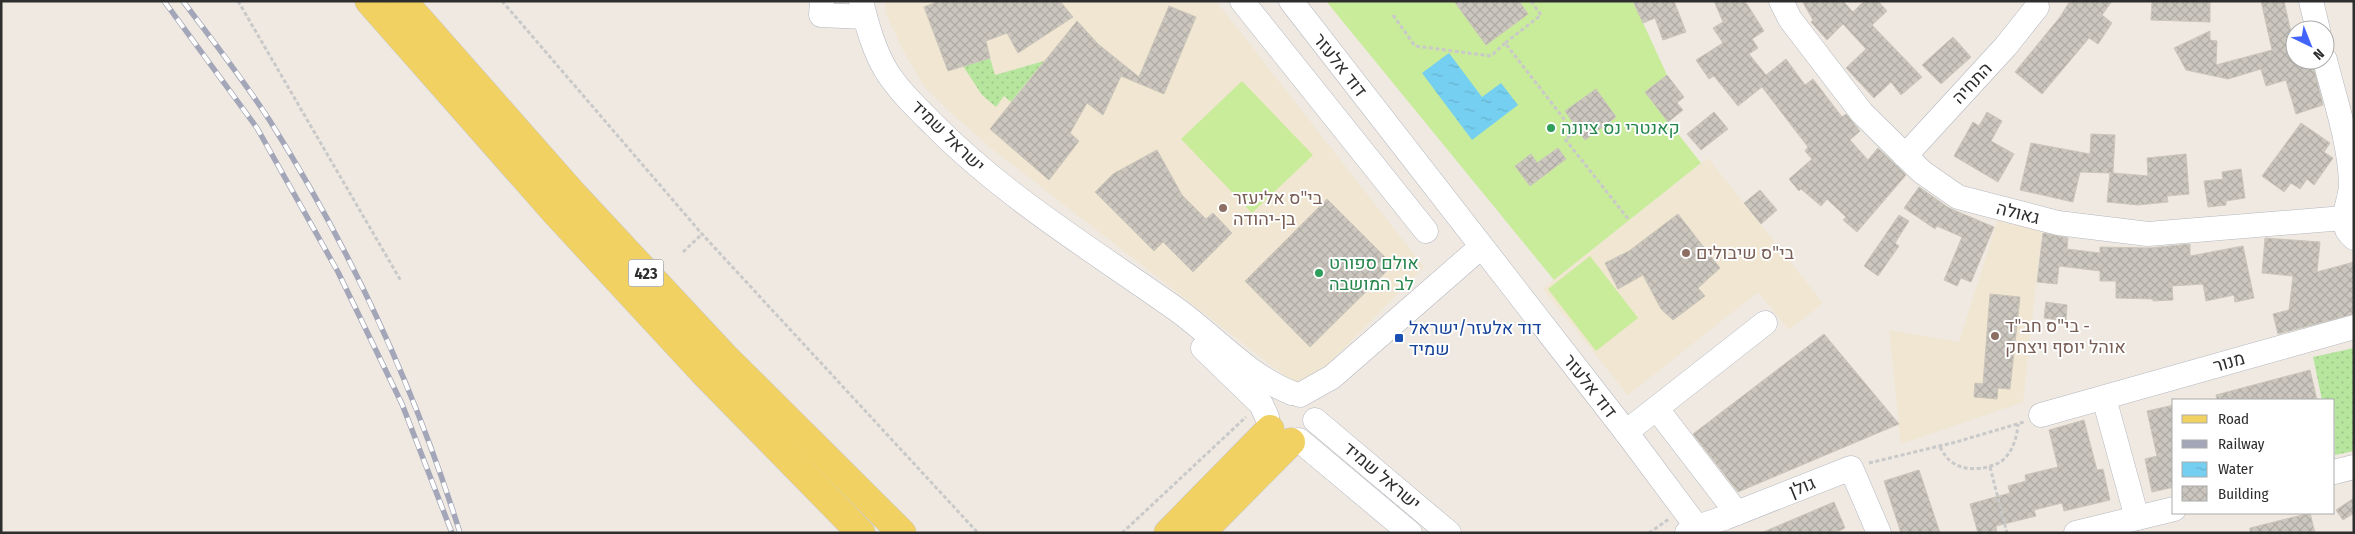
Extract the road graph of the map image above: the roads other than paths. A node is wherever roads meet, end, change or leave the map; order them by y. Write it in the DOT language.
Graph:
graph roads {
  1 [pos="369,1"];
  2 [pos="403,1"];
  3 [pos="822,1"];
  4 [pos="1242,1"];
  5 [pos="1291,1"];
  6 [pos="1781,1"];
  7 [pos="2311,1"];
  8 [pos="2037,7"];
  9 [pos="863,9"];
  10 [pos="2316,20"];
  11 [pos="2327,70"];
  12 [pos="1381,118"];
  13 [pos="1352,138"];
  14 [pos="2344,142"];
  15 [pos="1904,156"];
  16 [pos="2354,165"];
  17 [pos="2350,224"];
  18 [pos="1426,231"];
  19 [pos="1074,239"];
  20 [pos="1480,247"];
  21 [pos="1765,323"];
  22 [pos="2354,327"];
  23 [pos="2104,398"];
  24 [pos="1305,403"];
  25 [pos="1657,409"];
  26 [pos="2041,415"];
  27 [pos="1277,426"];
  28 [pos="1626,432"];
  29 [pos="2354,467"];
  30 [pos="2335,472"];
  31 [pos="2172,509"];
  32 [pos="1737,513"];
  33 [pos="2136,518"];
  34 [pos="1692,530"];
  35 [pos="861,533"];
  36 [pos="902,533"];
  37 [pos="1168,533"];
  38 [pos="1200,533"];
  39 [pos="1410,533"];
  40 [pos="1449,533"];
  41 [pos="1880,533"];
  42 [pos="2076,533"];
  1 -- 35 [label="main road, 423"];
  2 -- 36 [label="main road, 423"];
  3 -- 9 [label="street"];
  4 -- 13 [label="street"];
  5 -- 12 [label="street, דוד אלעזר"];
  6 -- 15 [label="street, גאולה"];
  7 -- 10 [label="street"];
  8 -- 15 [label="street, התחיה"];
  9 -- 19 [label="street, ישראל שמיד"];
  11 -- 14 [label="street"];
  12 -- 13 [label="street"];
  12 -- 20 [label="street, דוד אלעזר"];
  13 -- 18 [label="street"];
  14 -- 16 [label="street"];
  14 -- 17 [label="street"];
  15 -- 17 [label="street, גאולה"];
  19 -- 24 [label="street, ישראל שמיד"];
  19 -- 27 [label="street, ישראל שמיד"];
  20 -- 24 [label="street"];
  20 -- 28 [label="street, דוד אלעזר"];
  21 -- 25 [label="street"];
  22 -- 23 [label="street, מנור"];
  23 -- 26 [label="street, מנור"];
  23 -- 33 [label="street"];
  24 -- 27 [label="street"];
  24 -- 27 [label="street"];
  24 -- 40 [label="street, ישראל שמיד"];
  25 -- 28 [label="street"];
  25 -- 32 [label="street"];
  27 -- 37 [label="main road"];
  27 -- 38 [label="main road"];
  27 -- 39 [label="street, ישראל שמיד"];
  28 -- 34 [label="street, דוד אלעזר"];
  29 -- 30 [label="street"];
  31 -- 33 [label="street"];
  32 -- 34 [label="street, גולן"];
  32 -- 41 [label="street, גולן"];
  33 -- 42 [label="street"];
}
